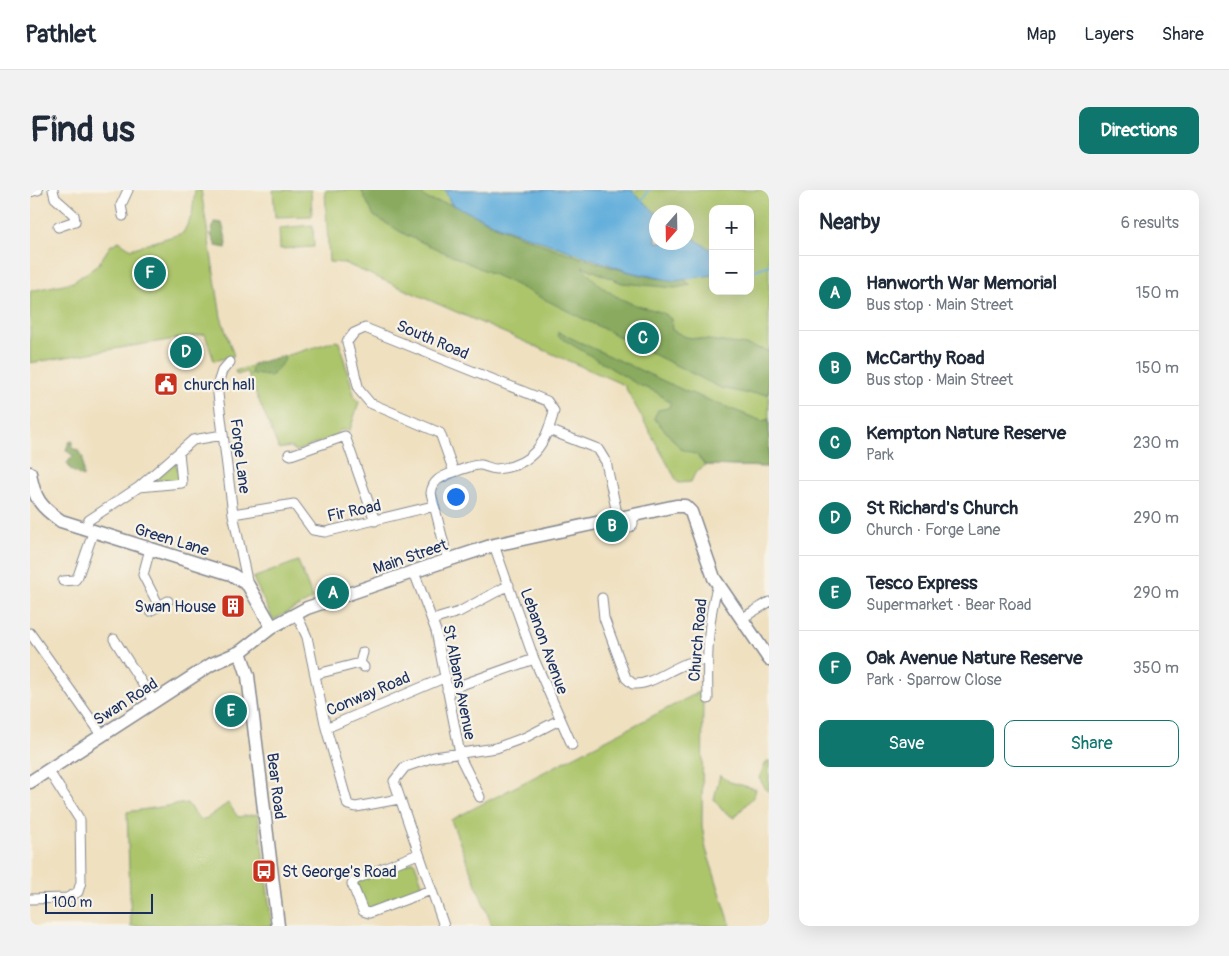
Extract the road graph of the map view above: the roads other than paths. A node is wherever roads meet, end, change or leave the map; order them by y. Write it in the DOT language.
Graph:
graph roads {
  1 [pos="38,190"];
  2 [pos="53,190"];
  3 [pos="128,190"];
  4 [pos="30,192"];
  5 [pos="123,216"];
  6 [pos="58,227"];
  7 [pos="230,362"];
  8 [pos="550,430"];
  9 [pos="223,435"];
  10 [pos="179,452"];
  11 [pos="289,454"];
  12 [pos="454,472"];
  13 [pos="30,474"];
  14 [pos="139,487"];
  15 [pos="433,506"];
  16 [pos="233,514"];
  17 [pos="632,516"];
  18 [pos="618,518"];
  19 [pos="375,521"];
  20 [pos="604,521"];
  21 [pos="88,531"];
  22 [pos="494,545"];
  23 [pos="150,549"];
  24 [pos="241,557"];
  25 [pos="448,560"];
  26 [pos="414,572"];
  27 [pos="231,574"];
  28 [pos="63,581"];
  29 [pos="718,584"];
  30 [pos="248,585"];
  31 [pos="509,585"];
  32 [pos="602,598"];
  33 [pos="168,601"];
  34 [pos="769,602"];
  35 [pos="159,606"];
  36 [pos="150,611"];
  37 [pos="296,614"];
  38 [pos="741,619"];
  39 [pos="432,620"];
  40 [pos="272,627"];
  41 [pos="30,633"];
  42 [pos="114,638"];
  43 [pos="240,652"];
  44 [pos="363,652"];
  45 [pos="534,659"];
  46 [pos="769,659"];
  47 [pos="708,660"];
  48 [pos="317,674"];
  49 [pos="446,677"];
  50 [pos="447,690"];
  51 [pos="708,699"];
  52 [pos="154,702"];
  53 [pos="559,720"];
  54 [pos="326,728"];
  55 [pos="102,735"];
  56 [pos="572,745"];
  57 [pos="459,752"];
  58 [pos="48,770"];
  59 [pos="30,782"];
  60 [pos="480,797"];
  61 [pos="399,799"];
  62 [pos="418,854"];
  63 [pos="431,890"];
  64 [pos="30,899"];
  65 [pos="278,926"];
  66 [pos="444,926"];
  1 -- 4 [label="street"];
  2 -- 6 [label="street"];
  3 -- 5 [label="street"];
  7 -- 9 [label="street, Forge Lane"];
  8 -- 12 [label="street, South Road"];
  8 -- 12 [label="street, South Road"];
  8 -- 18 [label="street"];
  9 -- 10 [label="street"];
  9 -- 16 [label="street, Forge Lane"];
  10 -- 14 [label="street"];
  10 -- 14 [label="street"];
  11 -- 19 [label="street"];
  12 -- 15 [label="street, South Road"];
  13 -- 21 [label="street, Green Lane"];
  14 -- 21 [label="street"];
  15 -- 19 [label="street, Fir Road"];
  15 -- 25 [label="street, South Road"];
  16 -- 19 [label="street, Fir Road"];
  16 -- 24 [label="street, Forge Lane"];
  17 -- 18 [label="street, Main Street"];
  17 -- 20 [label="street"];
  17 -- 29 [label="street, Main Street"];
  18 -- 20 [label="street, Main Street"];
  20 -- 22 [label="street, Main Street"];
  21 -- 23 [label="street, Green Lane"];
  21 -- 28 [label="street"];
  22 -- 25 [label="street, Main Street"];
  22 -- 31 [label="street, Lebanon Avenue"];
  23 -- 27 [label="street, Green Lane"];
  23 -- 35 [label="street"];
  24 -- 27 [label="street"];
  24 -- 30 [label="street, Forge Lane"];
  25 -- 26 [label="street, Main Street"];
  26 -- 37 [label="street, Main Street"];
  26 -- 39 [label="street, St Albans Avenue"];
  27 -- 30 [label="street, Green Lane"];
  29 -- 38 [label="street"];
  29 -- 47 [label="street, Church Road"];
  30 -- 40 [label="street, Green Lane"];
  31 -- 39 [label="street"];
  31 -- 45 [label="street, Lebanon Avenue"];
  32 -- 47 [label="street"];
  33 -- 35 [label="street"];
  34 -- 38 [label="street"];
  35 -- 36 [label="street"];
  37 -- 40 [label="street, Main Street"];
  37 -- 48 [label="street, Conway Road"];
  38 -- 46 [label="street"];
  39 -- 49 [label="street, St Albans Avenue"];
  40 -- 43 [label="street, Main Street"];
  41 -- 55 [label="street"];
  42 -- 52 [label="street"];
  43 -- 52 [label="street, Swan Road"];
  43 -- 65 [label="street, Bear Road"];
  44 -- 48 [label="street, Conway Road"];
  45 -- 50 [label="street"];
  45 -- 53 [label="street, Lebanon Avenue"];
  47 -- 51 [label="street, Church Road"];
  48 -- 54 [label="street, Conway Road"];
  49 -- 50 [label="street, St Albans Avenue"];
  49 -- 54 [label="street, Conway Road"];
  50 -- 57 [label="street, St Albans Avenue"];
  52 -- 55 [label="street, Swan Road"];
  53 -- 56 [label="street, Lebanon Avenue"];
  53 -- 57 [label="street"];
  54 -- 61 [label="street"];
  55 -- 58 [label="street, Swan Road"];
  57 -- 60 [label="street, St Albans Avenue"];
  57 -- 61 [label="street"];
  58 -- 59 [label="street, Swan Road"];
  58 -- 64 [label="street"];
  61 -- 62 [label="street"];
  62 -- 63 [label="street"];
  62 -- 63 [label="street"];
  63 -- 66 [label="street"];
}
